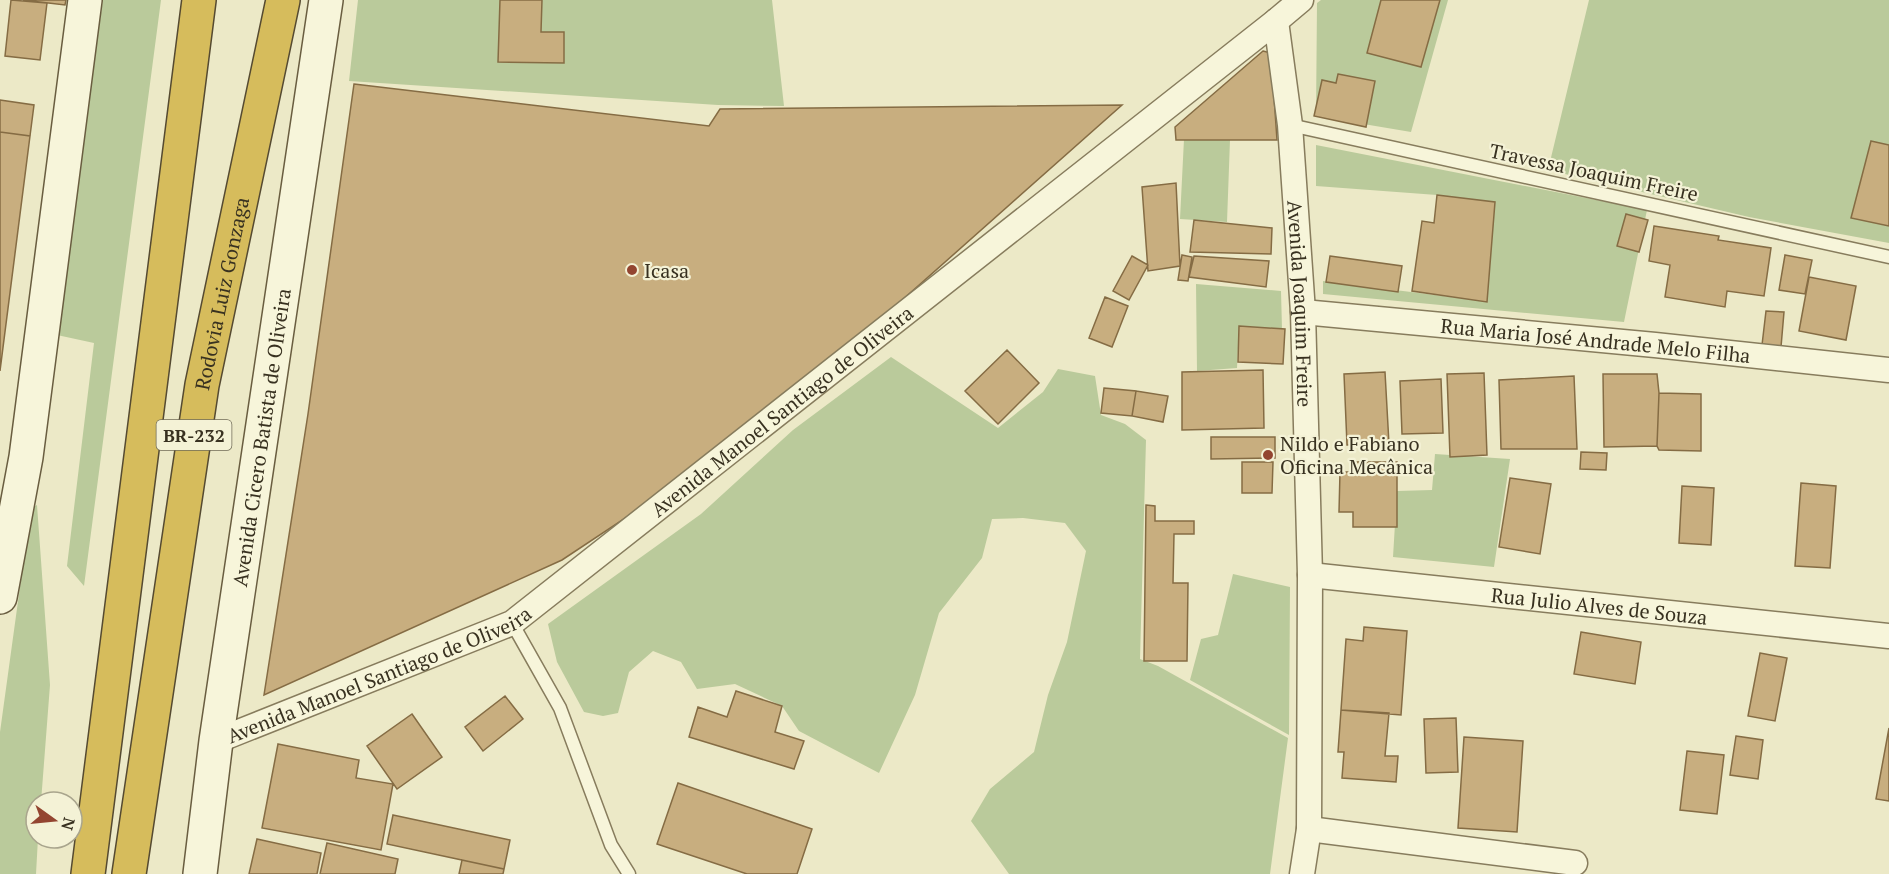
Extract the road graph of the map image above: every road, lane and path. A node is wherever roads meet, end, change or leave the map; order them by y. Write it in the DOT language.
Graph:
graph roads {
  1 [pos="85,0"];
  2 [pos="199,0"];
  3 [pos="284,0"];
  4 [pos="326,0"];
  5 [pos="1300,0"];
  6 [pos="1276,21"];
  7 [pos="1290,125"];
  8 [pos="1889,257"];
  9 [pos="1303,312"];
  10 [pos="1889,370"];
  11 [pos="13,455"];
  12 [pos="1310,575"];
  13 [pos="0,597"];
  14 [pos="512,623"];
  15 [pos="1889,636"];
  16 [pos="216,741"];
  17 [pos="1309,829"];
  18 [pos="1575,863"];
  19 [pos="88,874"];
  20 [pos="129,874"];
  21 [pos="200,874"];
  22 [pos="629,874"];
  23 [pos="1302,874"];
  1 -- 11 [label="main road"];
  2 -- 19 [label="highway, BR-232"];
  3 -- 20 [label="highway, Rodovia Luiz Gonzaga / BR-232"];
  4 -- 16 [label="main road, Avenida Cicero Batista de Oliveira"];
  5 -- 6 [label="street, Avenida Manoel Santiago de Oliveira"];
  6 -- 7 [label="street, Avenida Joaquim Freire"];
  6 -- 14 [label="street, Avenida Manoel Santiago de Oliveira"];
  7 -- 8 [label="lane, Travessa Joaquim Freire"];
  7 -- 9 [label="street, Avenida Joaquim Freire"];
  9 -- 10 [label="street, Rua Maria José Andrade Melo Filha"];
  9 -- 12 [label="street, Avenida Joaquim Freire"];
  11 -- 13 [label="main road"];
  12 -- 15 [label="street, Rua Julio Alves de Souza"];
  12 -- 17 [label="street, Avenida Joaquim Freire"];
  14 -- 16 [label="street, Avenida Manoel Santiago de Oliveira"];
  14 -- 22 [label="lane"];
  16 -- 21 [label="main road, Avenida Cicero Batista de Oliveira"];
  17 -- 18 [label="street"];
  17 -- 23 [label="street, Avenida Joaquim Freire"];
}
